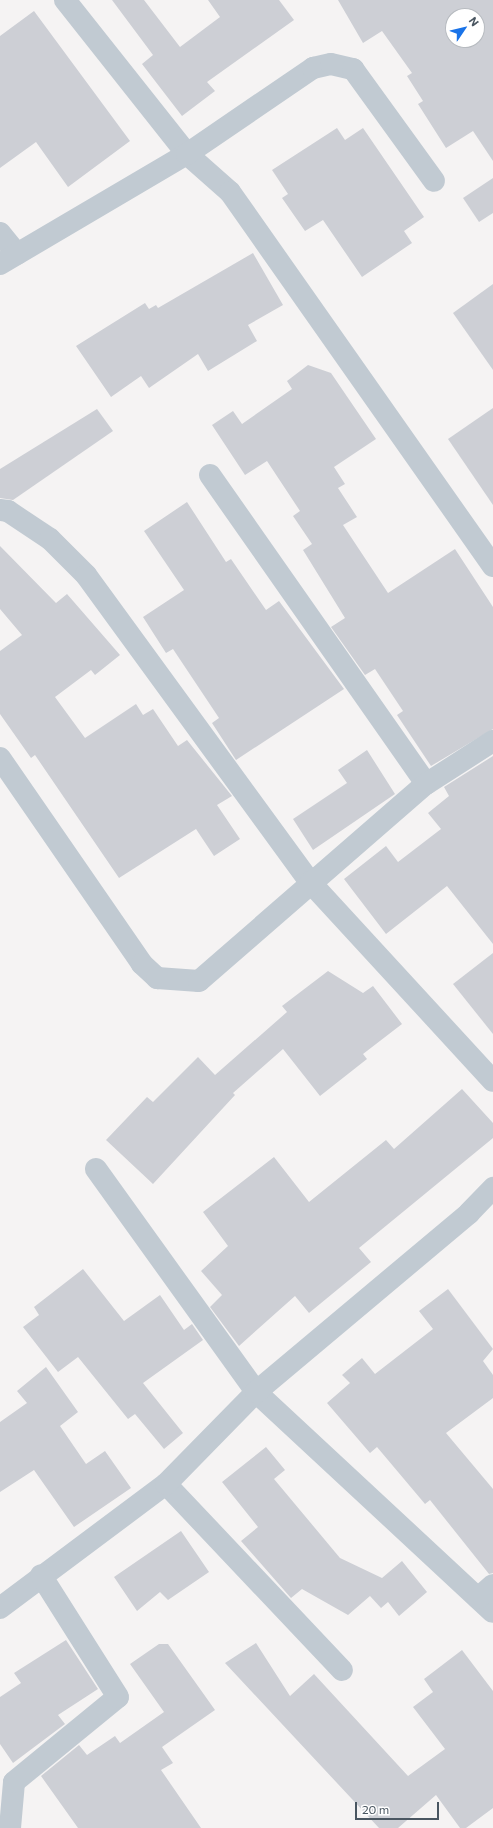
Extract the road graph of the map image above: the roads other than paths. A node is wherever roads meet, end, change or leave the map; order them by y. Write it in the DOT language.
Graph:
graph roads {
  1 [pos="65,0"];
  2 [pos="187,154"];
  3 [pos="434,181"];
  4 [pos="0,233"];
  5 [pos="8,259"];
  6 [pos="210,475"];
  7 [pos="0,510"];
  8 [pos="493,566"];
  9 [pos="493,741"];
  10 [pos="0,758"];
  11 [pos="426,784"];
  12 [pos="310,882"];
  13 [pos="493,1081"];
  14 [pos="96,1169"];
  15 [pos="493,1188"];
  16 [pos="256,1392"];
  17 [pos="166,1484"];
  18 [pos="42,1575"];
  19 [pos="488,1598"];
  20 [pos="0,1608"];
  21 [pos="342,1670"];
  22 [pos="10,1828"];
  1 -- 2 [label="street"];
  2 -- 3 [label="street"];
  2 -- 5 [label="street"];
  2 -- 8 [label="street"];
  4 -- 5 [label="street"];
  6 -- 11 [label="street"];
  7 -- 12 [label="street"];
  9 -- 11 [label="street"];
  10 -- 12 [label="street"];
  11 -- 12 [label="street"];
  12 -- 13 [label="street"];
  14 -- 16 [label="street"];
  15 -- 16 [label="street"];
  16 -- 17 [label="street"];
  16 -- 19 [label="street"];
  17 -- 18 [label="street"];
  17 -- 21 [label="street"];
  18 -- 20 [label="street"];
  18 -- 22 [label="street"];
}
